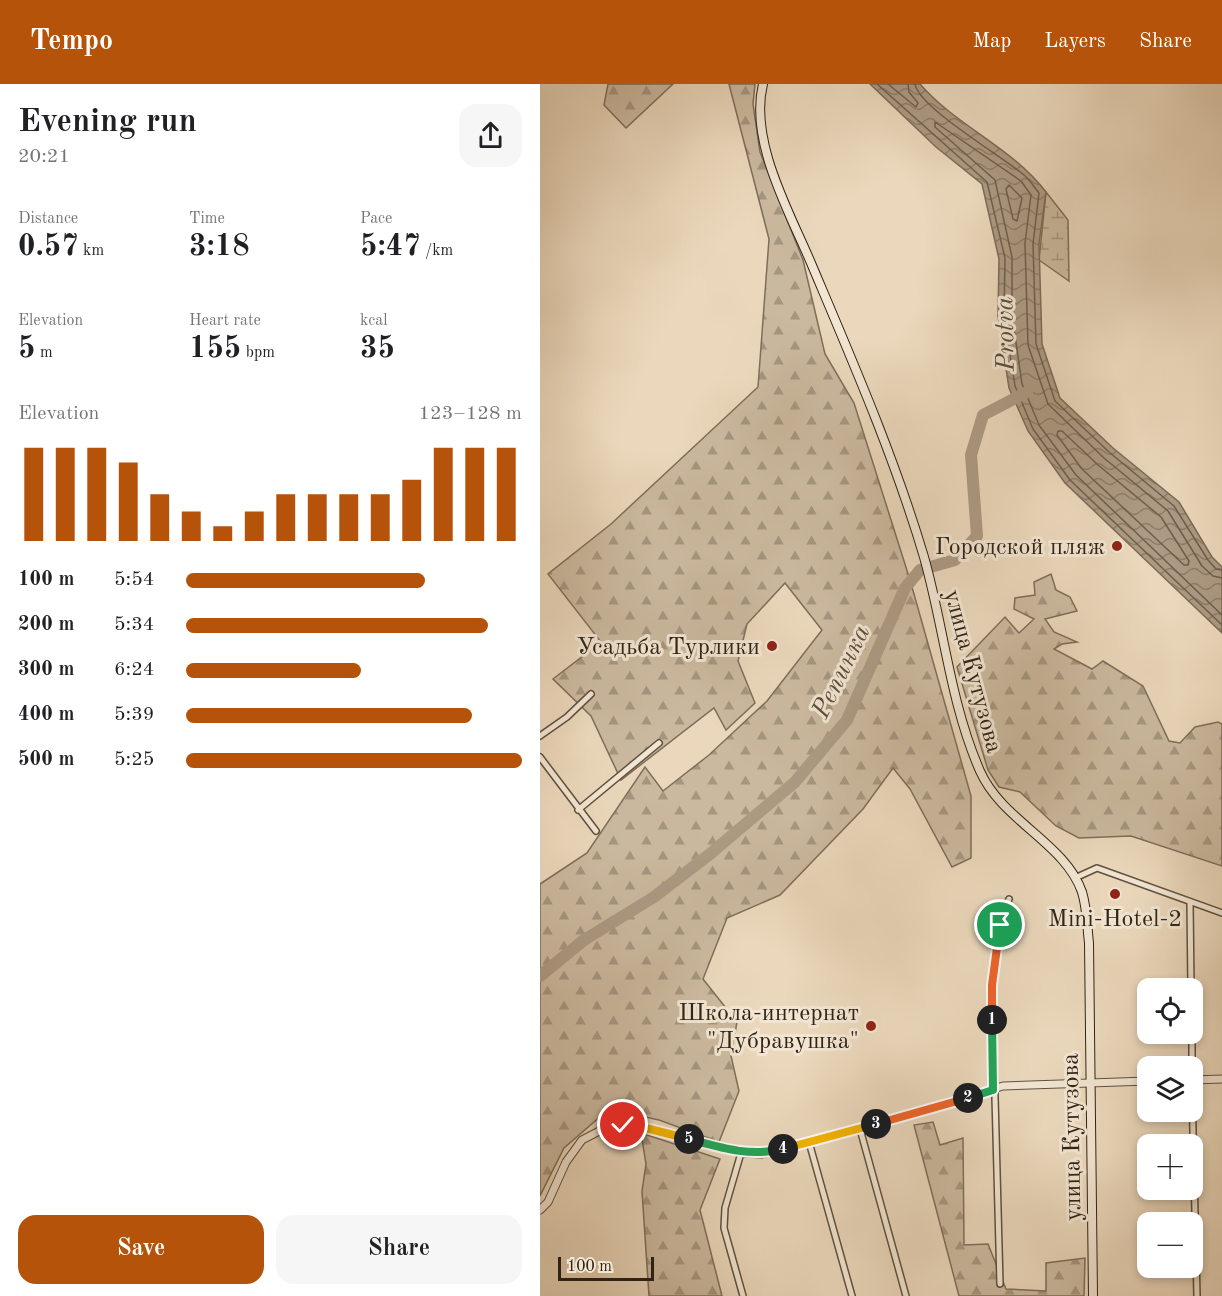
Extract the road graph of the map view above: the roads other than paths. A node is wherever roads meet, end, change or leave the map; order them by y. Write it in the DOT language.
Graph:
graph roads {
  1 [pos="763,84"];
  2 [pos="591,694"];
  3 [pos="540,736"];
  4 [pos="660,743"];
  5 [pos="540,757"];
  6 [pos="578,810"];
  7 [pos="596,831"];
  8 [pos="1075,878"];
  9 [pos="1009,899"];
  10 [pos="1190,902"];
  11 [pos="1222,914"];
  12 [pos="1191,978"];
  13 [pos="1222,1079"];
  14 [pos="1203,1080"];
  15 [pos="1137,1081"];
  16 [pos="1090,1082"];
  17 [pos="993,1090"];
  18 [pos="1193,1122"];
  19 [pos="860,1129"];
  20 [pos="810,1142"];
  21 [pos="741,1153"];
  22 [pos="540,1210"];
  23 [pos="1000,1284"];
  24 [pos="743,1296"];
  25 [pos="852,1296"];
  26 [pos="906,1296"];
  27 [pos="1093,1296"];
  28 [pos="1197,1296"];
  1 -- 8 [label="main road, улица Кутузова"];
  2 -- 3 [label="street"];
  4 -- 6 [label="street"];
  5 -- 6 [label="street"];
  6 -- 7 [label="street"];
  8 -- 10 [label="street"];
  8 -- 16 [label="main road, улица Кутузова"];
  9 -- 17 [label="street"];
  10 -- 11 [label="street"];
  10 -- 12 [label="street"];
  13 -- 14 [label="street"];
  15 -- 16 [label="street"];
  16 -- 17 [label="street"];
  16 -- 27 [label="main road, улица Кутузова"];
  17 -- 19 [label="street"];
  17 -- 23 [label="street"];
  18 -- 28 [label="street"];
  19 -- 20 [label="street"];
  19 -- 26 [label="street"];
  20 -- 21 [label="street"];
  20 -- 25 [label="street"];
  21 -- 22 [label="street"];
  21 -- 24 [label="street"];
}
